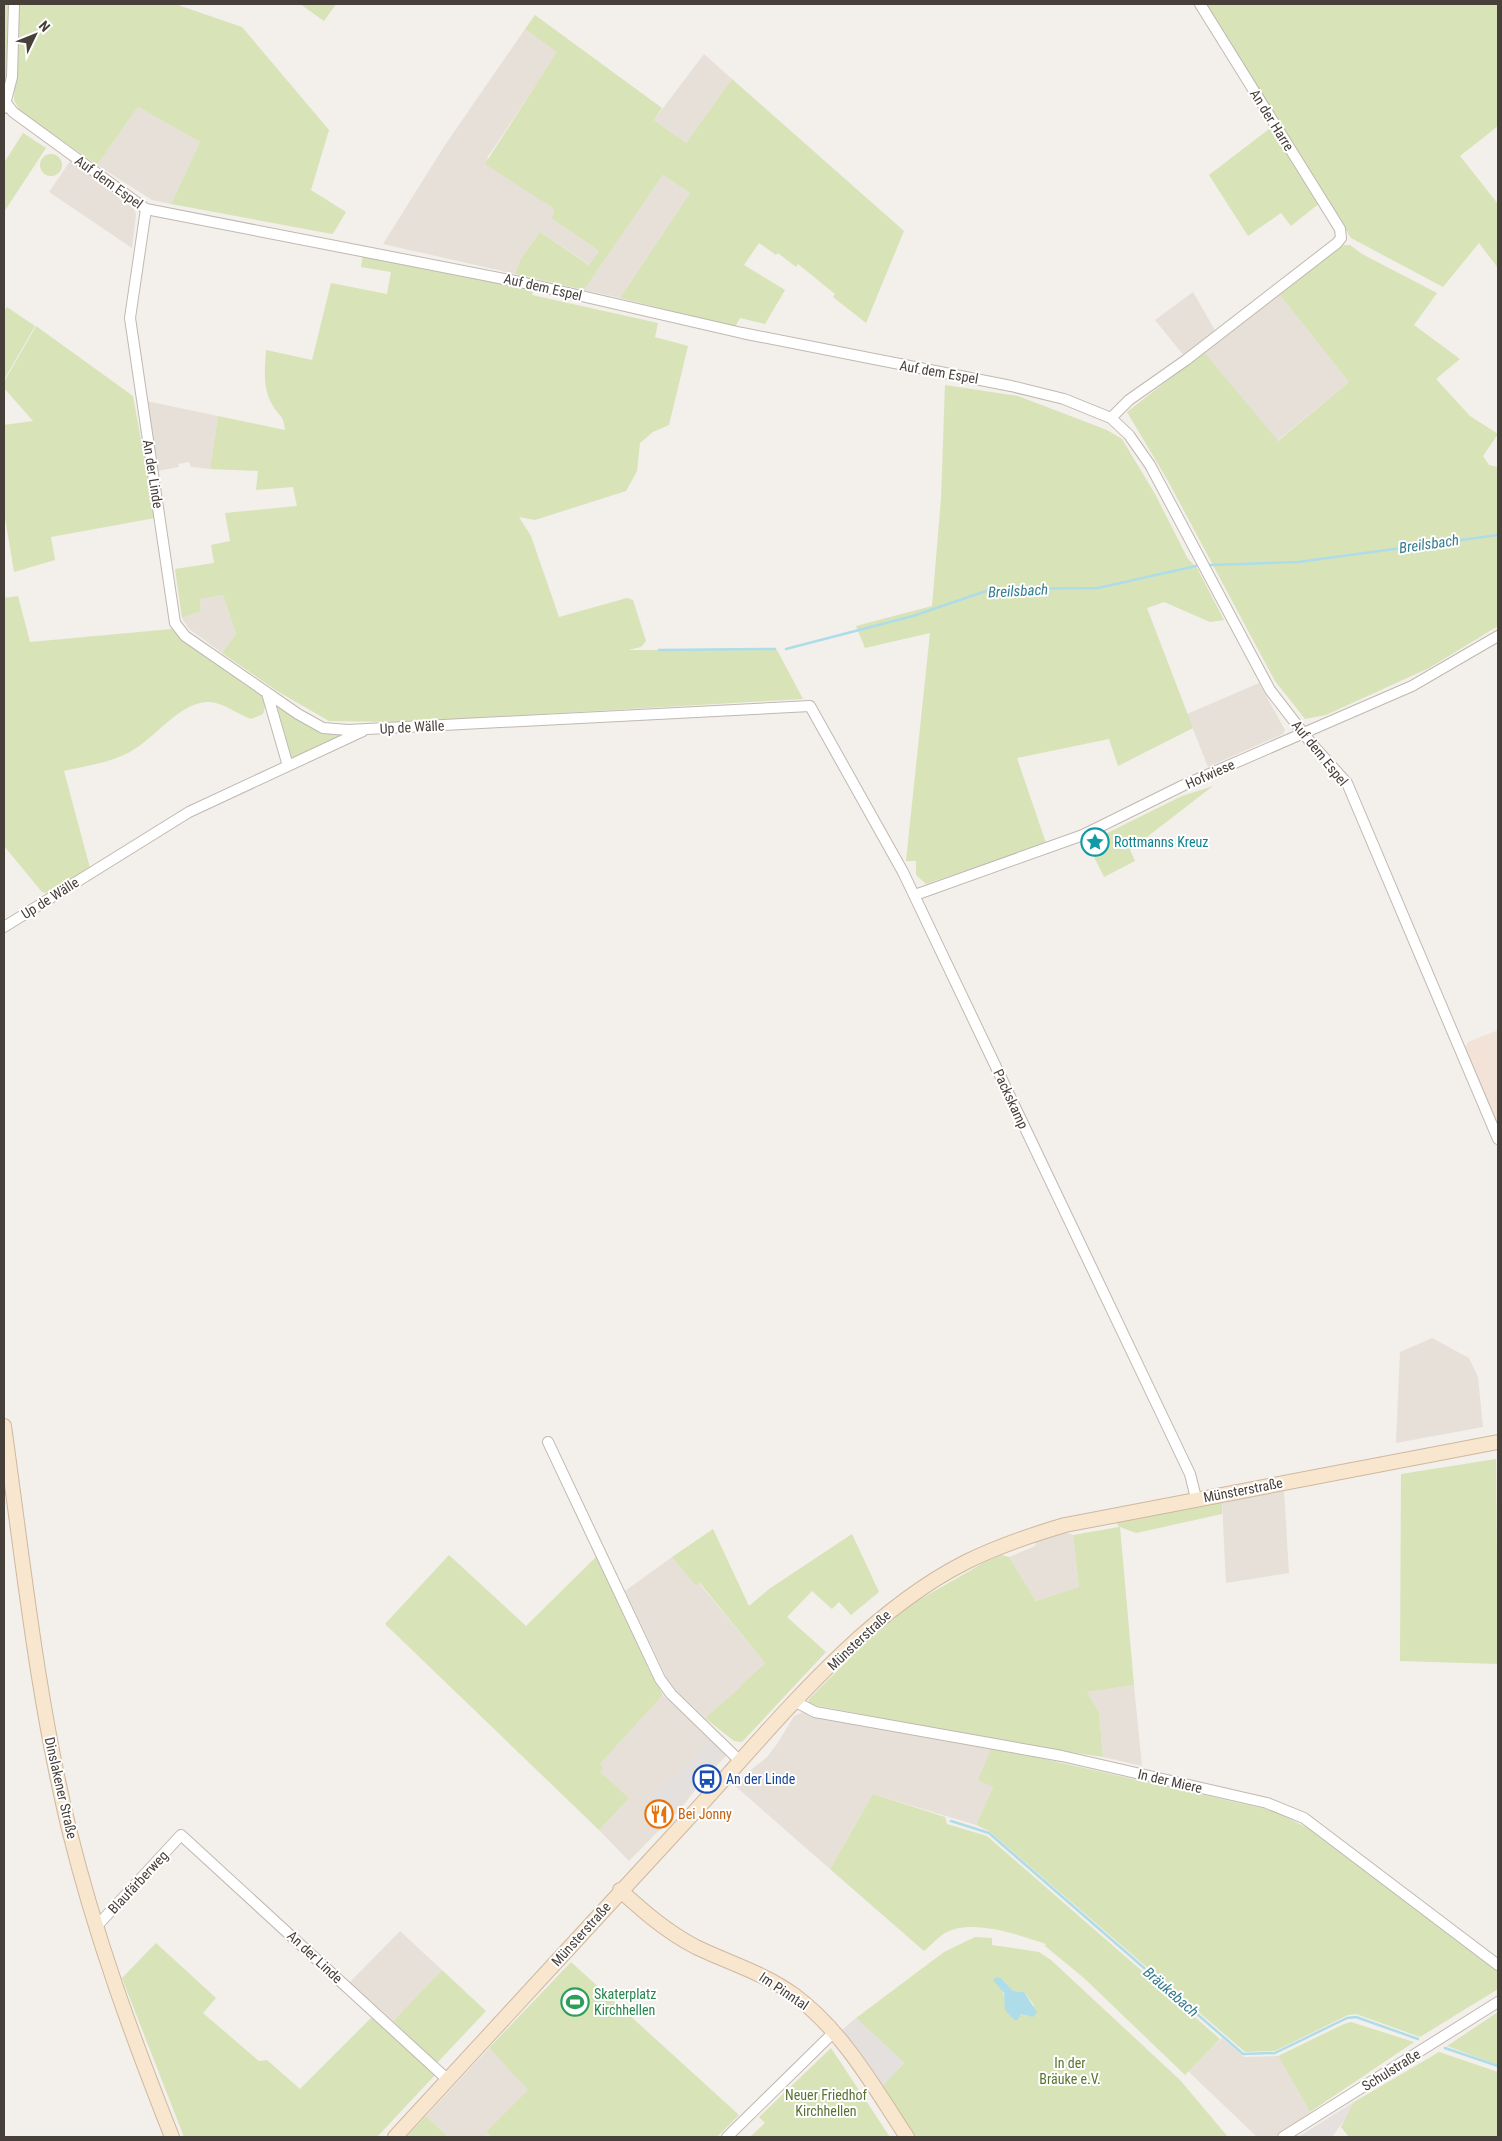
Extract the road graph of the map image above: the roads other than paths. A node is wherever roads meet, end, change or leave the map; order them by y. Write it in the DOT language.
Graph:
graph roads {
  1 [pos="14,4"];
  2 [pos="1200,4"];
  3 [pos="5,104"];
  4 [pos="146,209"];
  5 [pos="1111,418"];
  6 [pos="1498,636"];
  7 [pos="267,693"];
  8 [pos="810,706"];
  9 [pos="366,729"];
  10 [pos="1303,733"];
  11 [pos="288,766"];
  12 [pos="915,895"];
  13 [pos="4,927"];
  14 [pos="1498,1139"];
  15 [pos="4,1426"];
  16 [pos="548,1442"];
  17 [pos="1498,1442"];
  18 [pos="1196,1498"];
  19 [pos="796,1702"];
  20 [pos="741,1762"];
  21 [pos="181,1835"];
  22 [pos="620,1890"];
  23 [pos="95,1928"];
  24 [pos="1498,1965"];
  25 [pos="1498,2002"];
  26 [pos="834,2032"];
  27 [pos="448,2080"];
  28 [pos="172,2137"];
  29 [pos="395,2137"];
  30 [pos="726,2137"];
  31 [pos="907,2137"];
  32 [pos="1283,2137"];
  1 -- 3 [label="street"];
  2 -- 5 [label="street, An der Harre"];
  3 -- 4 [label="street, Auf dem Espel"];
  4 -- 5 [label="street, Auf dem Espel"];
  4 -- 7 [label="street, An der Linde"];
  5 -- 10 [label="street, Auf dem Espel"];
  6 -- 10 [label="street, Hofwiese"];
  7 -- 9 [label="street, An der Linde"];
  7 -- 11 [label="street"];
  8 -- 9 [label="street, Up de Wälle"];
  8 -- 12 [label="street, Packskamp"];
  9 -- 11 [label="street, Up de Wälle"];
  10 -- 12 [label="street, Hofwiese"];
  10 -- 14 [label="street, Auf dem Espel"];
  11 -- 13 [label="street, Up de Wälle"];
  12 -- 18 [label="street, Packskamp"];
  15 -- 23 [label="main road, Dinslakener Straße"];
  16 -- 20 [label="street"];
  17 -- 18 [label="main road, Münsterstraße"];
  18 -- 19 [label="main road, Münsterstraße"];
  19 -- 20 [label="main road, Münsterstraße"];
  19 -- 24 [label="street, In der Miere"];
  20 -- 22 [label="main road, Münsterstraße"];
  21 -- 23 [label="street, Blaufärberweg"];
  21 -- 27 [label="street, An der Linde"];
  22 -- 26 [label="main road, Im Pinntal"];
  22 -- 27 [label="main road, Münsterstraße"];
  23 -- 28 [label="main road, Dinslakener Straße"];
  25 -- 32 [label="street, Schulstraße"];
  26 -- 30 [label="street"];
  26 -- 31 [label="main road, Im Pinntal"];
  27 -- 29 [label="main road, Münsterstraße"];
}
